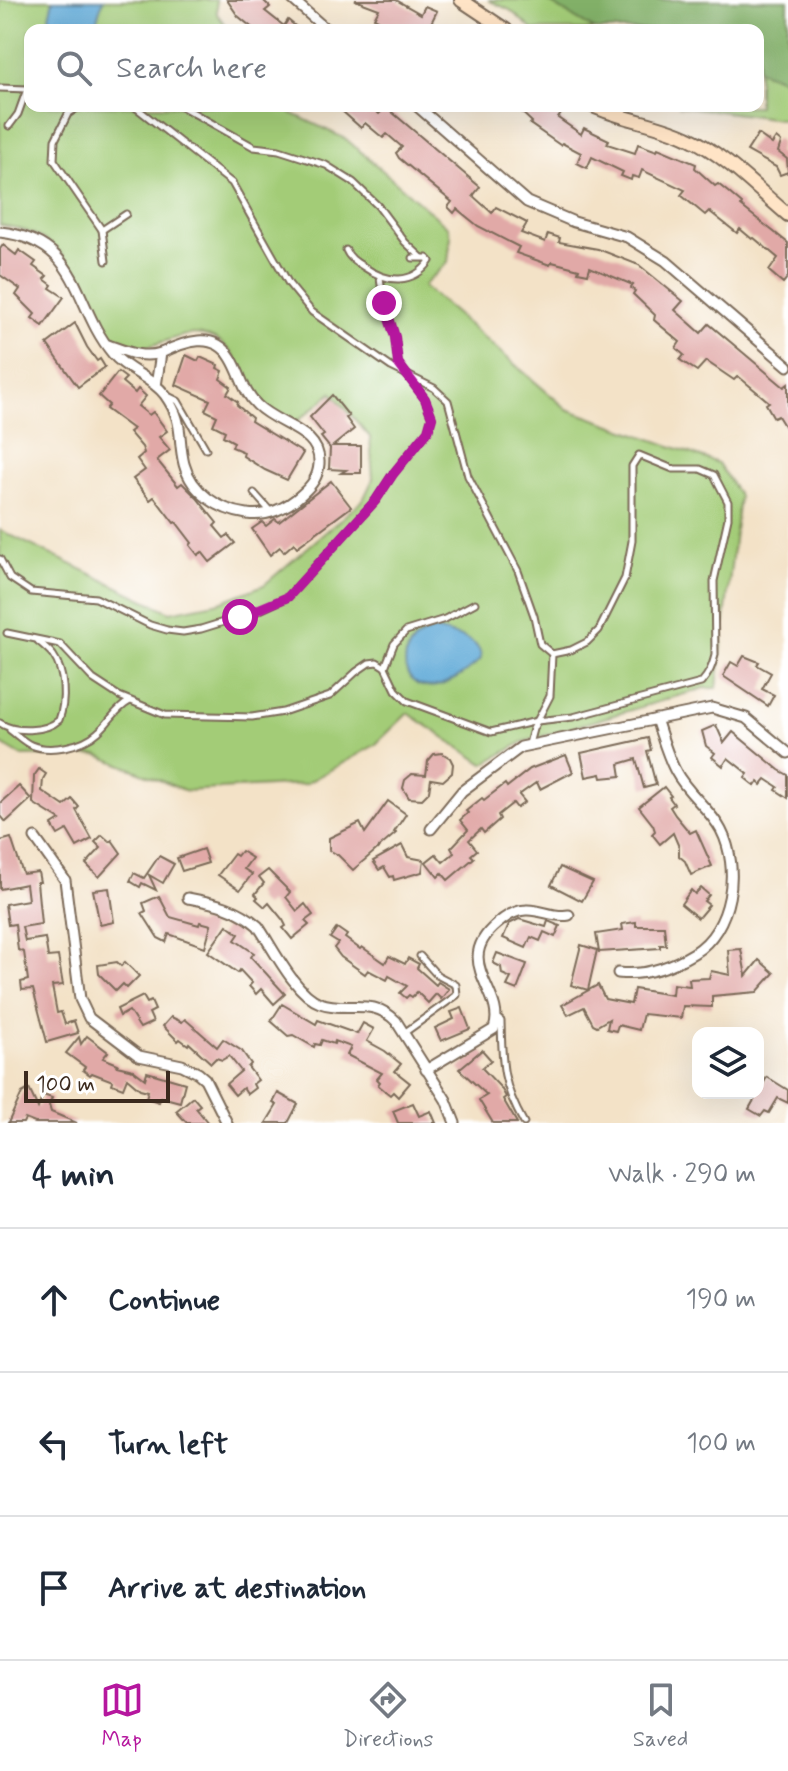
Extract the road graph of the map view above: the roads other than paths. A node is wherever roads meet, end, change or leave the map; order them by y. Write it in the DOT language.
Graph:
graph roads {
  1 [pos="293,0"];
  2 [pos="461,0"];
  3 [pos="320,24"];
  4 [pos="497,24"];
  5 [pos="0,88"];
  6 [pos="24,89"];
  7 [pos="24,99"];
  8 [pos="71,112"];
  9 [pos="142,112"];
  10 [pos="192,112"];
  11 [pos="424,112"];
  12 [pos="606,112"];
  13 [pos="9,126"];
  14 [pos="126,214"];
  15 [pos="788,215"];
  16 [pos="102,230"];
  17 [pos="0,232"];
  18 [pos="346,250"];
  19 [pos="421,257"];
  20 [pos="413,258"];
  21 [pos="106,261"];
  22 [pos="380,277"];
  23 [pos="108,345"];
  24 [pos="161,353"];
  25 [pos="788,366"];
  26 [pos="403,373"];
  27 [pos="160,389"];
  28 [pos="206,449"];
  29 [pos="254,493"];
  30 [pos="271,512"];
  31 [pos="0,559"];
  32 [pos="475,603"];
  33 [pos="7,633"];
  34 [pos="37,640"];
  35 [pos="552,654"];
  36 [pos="385,667"];
  37 [pos="131,700"];
  38 [pos="656,719"];
  39 [pos="537,721"];
  40 [pos="0,723"];
  41 [pos="8,728"];
  42 [pos="529,745"];
  43 [pos="788,753"];
  44 [pos="431,829"];
  45 [pos="35,838"];
  46 [pos="188,898"];
  47 [pos="569,915"];
  48 [pos="420,956"];
  49 [pos="618,973"];
  50 [pos="497,1019"];
  51 [pos="403,1034"];
  52 [pos="426,1070"];
  53 [pos="227,1123"];
  54 [pos="455,1123"];
  55 [pos="524,1123"];
  1 -- 3 [label="street"];
  2 -- 4 [label="street"];
  5 -- 6 [label="lane"];
  7 -- 13 [label="lane"];
  8 -- 16 [label="lane"];
  9 -- 26 [label="lane"];
  10 -- 19 [label="lane"];
  11 -- 25 [label="street"];
  12 -- 15 [label="street"];
  14 -- 16 [label="lane"];
  16 -- 21 [label="lane"];
  17 -- 23 [label="street"];
  18 -- 22 [label="lane"];
  19 -- 20 [label="lane"];
  19 -- 22 [label="lane"];
  22 -- 26 [label="lane"];
  23 -- 24 [label="street"];
  23 -- 27 [label="street"];
  24 -- 27 [label="street"];
  24 -- 30 [label="street"];
  26 -- 31 [label="lane"];
  26 -- 35 [label="lane"];
  27 -- 28 [label="lane"];
  27 -- 30 [label="street"];
  29 -- 30 [label="lane"];
  32 -- 36 [label="lane"];
  33 -- 34 [label="lane"];
  34 -- 37 [label="lane"];
  34 -- 41 [label="lane"];
  35 -- 39 [label="lane"];
  35 -- 39 [label="lane"];
  36 -- 37 [label="lane"];
  36 -- 39 [label="lane"];
  37 -- 41 [label="lane"];
  38 -- 42 [label="street"];
  38 -- 43 [label="street"];
  38 -- 49 [label="street"];
  39 -- 42 [label="lane"];
  40 -- 41 [label="lane"];
  42 -- 44 [label="street"];
  45 -- 53 [label="street"];
  46 -- 51 [label="street"];
  47 -- 50 [label="street"];
  48 -- 51 [label="lane"];
  50 -- 52 [label="street"];
  50 -- 55 [label="lane"];
  51 -- 52 [label="street"];
  52 -- 54 [label="street"];
}
